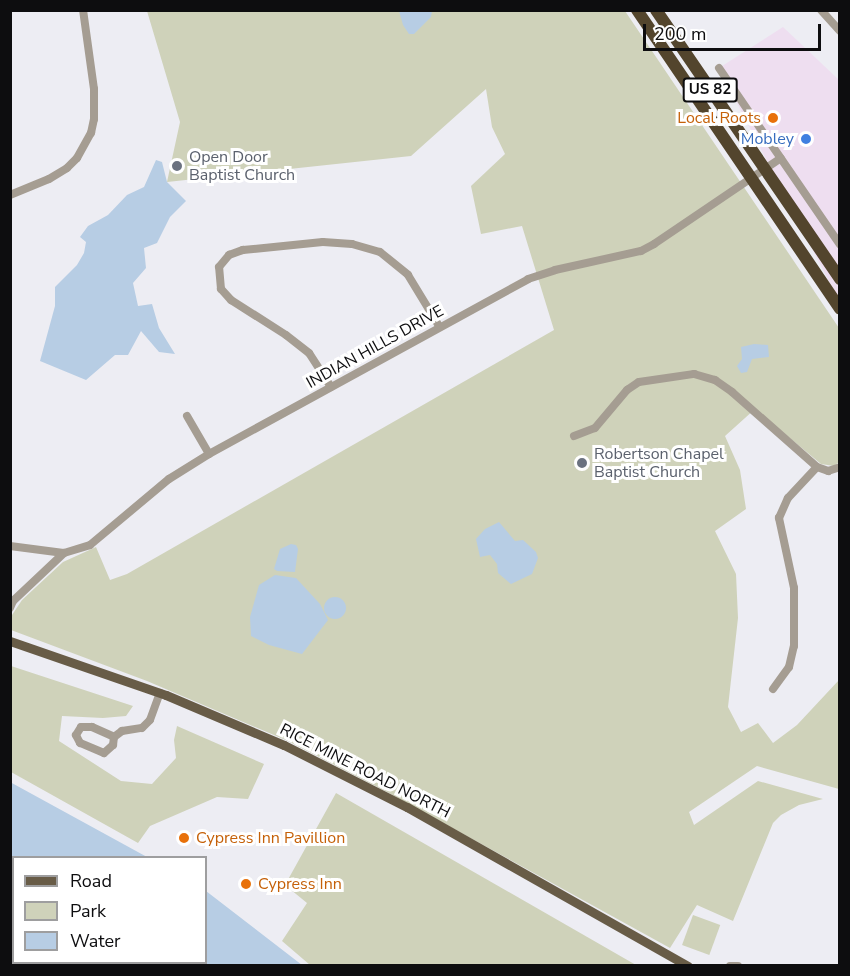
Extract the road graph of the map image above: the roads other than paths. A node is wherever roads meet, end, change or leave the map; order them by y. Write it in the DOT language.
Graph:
graph roads {
  1 [pos="83,10"];
  2 [pos="637,10"];
  3 [pos="656,10"];
  4 [pos="821,10"];
  5 [pos="840,31"];
  6 [pos="719,68"];
  7 [pos="781,158"];
  8 [pos="765,169"];
  9 [pos="751,179"];
  10 [pos="10,195"];
  11 [pos="840,245"];
  12 [pos="840,279"];
  13 [pos="840,309"];
  14 [pos="439,326"];
  15 [pos="331,387"];
  16 [pos="187,416"];
  17 [pos="574,435"];
  18 [pos="209,454"];
  19 [pos="816,467"];
  20 [pos="840,467"];
  21 [pos="10,546"];
  22 [pos="64,553"];
  23 [pos="10,608"];
  24 [pos="10,640"];
  25 [pos="773,690"];
  26 [pos="160,693"];
  27 [pos="114,737"];
  28 [pos="688,966"];
  29 [pos="730,966"];
  30 [pos="738,966"];
  1 -- 10 [label="street"];
  2 -- 9 [label="highway, US 82"];
  3 -- 8 [label="highway, US 82"];
  4 -- 5 [label="street"];
  6 -- 7 [label="street"];
  7 -- 8 [label="street, INDIAN HILLS DRIVE"];
  7 -- 11 [label="street"];
  8 -- 9 [label="street, INDIAN HILLS DRIVE"];
  8 -- 12 [label="highway, US 82"];
  9 -- 13 [label="highway, US 82"];
  9 -- 14 [label="street, INDIAN HILLS DRIVE"];
  14 -- 15 [label="street, INDIAN HILLS DRIVE"];
  14 -- 15 [label="street"];
  15 -- 18 [label="street, INDIAN HILLS DRIVE"];
  16 -- 18 [label="street"];
  17 -- 19 [label="street"];
  18 -- 22 [label="street, INDIAN HILLS DRIVE"];
  19 -- 20 [label="street"];
  19 -- 25 [label="street"];
  21 -- 22 [label="street"];
  22 -- 23 [label="street, INDIAN HILLS DRIVE"];
  24 -- 26 [label="main road, RICE MINE ROAD NORTH"];
  26 -- 27 [label="street"];
  26 -- 28 [label="main road, RICE MINE ROAD NORTH"];
  27 -- 27 [label="street"];
  29 -- 30 [label="street"];
}
